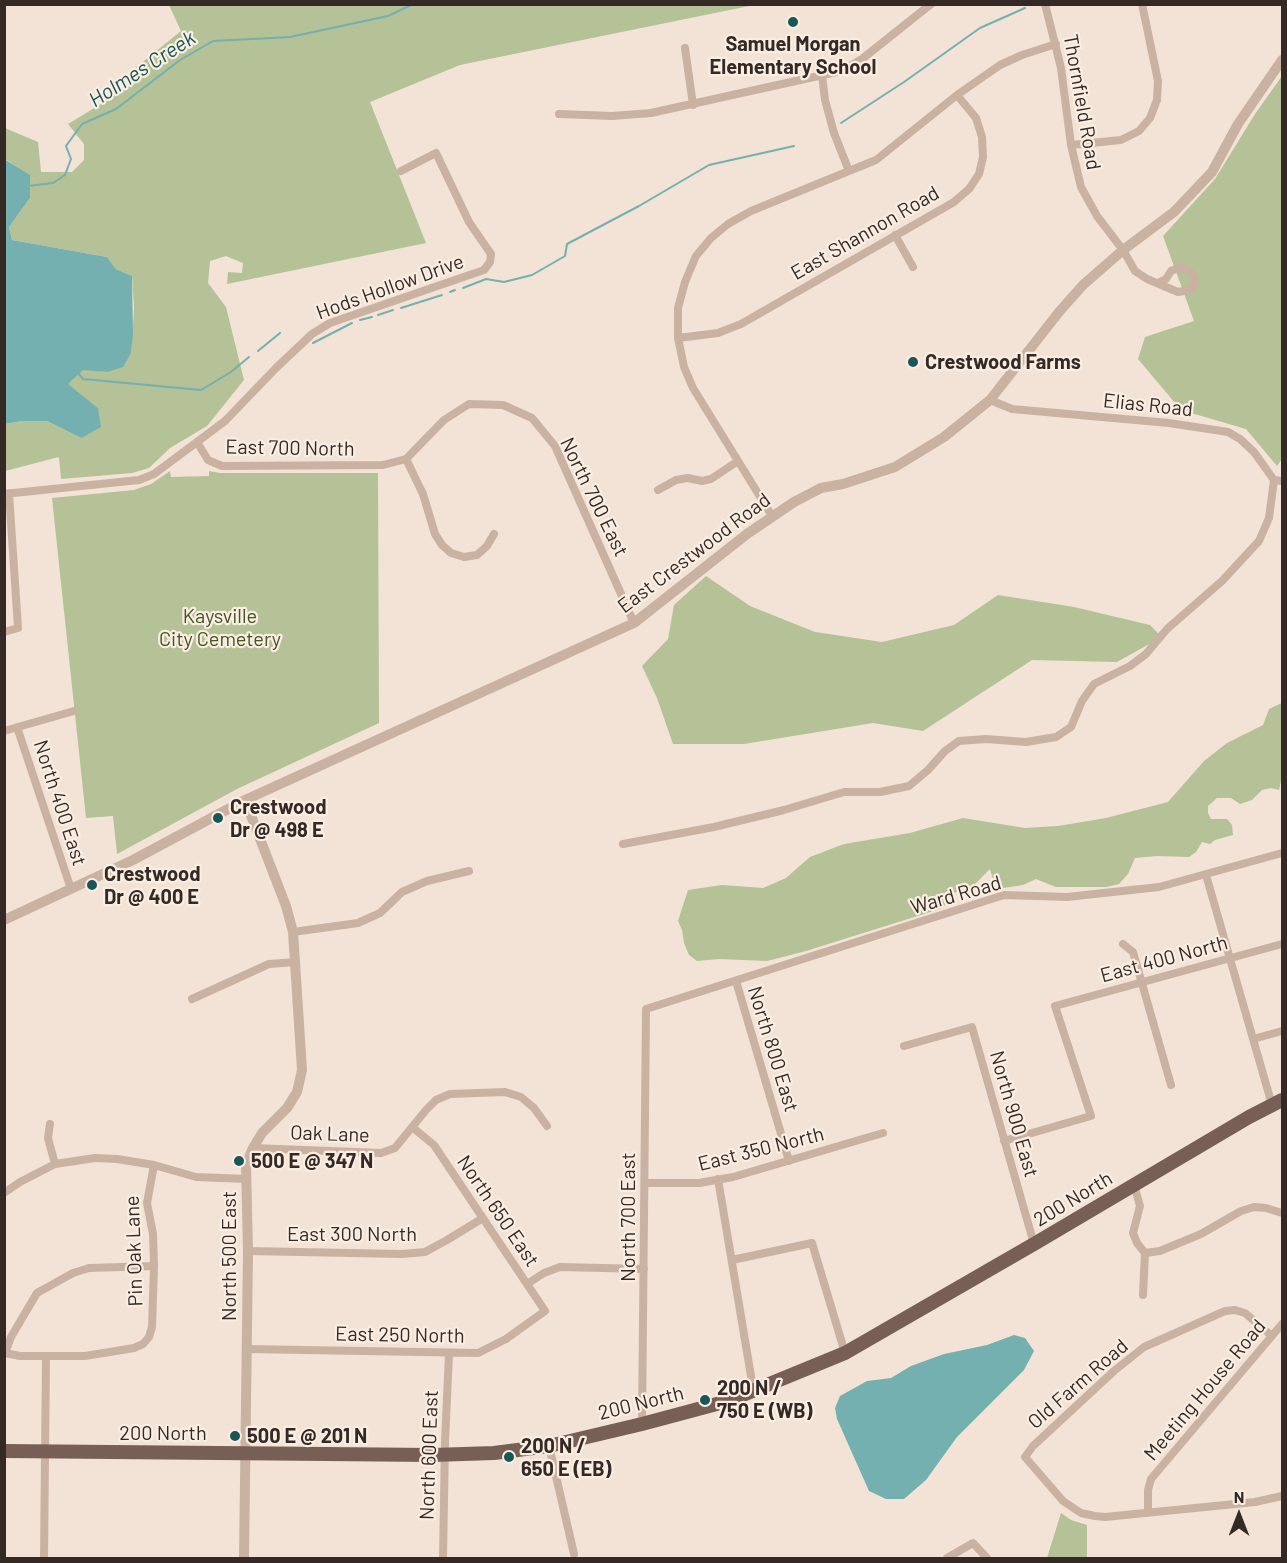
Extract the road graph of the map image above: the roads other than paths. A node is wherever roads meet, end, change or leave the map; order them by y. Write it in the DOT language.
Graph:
graph roads {
  1 [pos="931,4"];
  2 [pos="1045,4"];
  3 [pos="1142,4"];
  4 [pos="1056,44"];
  5 [pos="685,48"];
  6 [pos="1281,64"];
  7 [pos="822,75"];
  8 [pos="957,94"];
  9 [pos="693,105"];
  10 [pos="559,114"];
  11 [pos="1071,145"];
  12 [pos="401,171"];
  13 [pos="849,171"];
  14 [pos="894,235"];
  15 [pos="1123,250"];
  16 [pos="913,267"];
  17 [pos="1158,283"];
  18 [pos="678,338"];
  19 [pos="990,400"];
  20 [pos="197,442"];
  21 [pos="406,459"];
  22 [pos="738,461"];
  23 [pos="1278,481"];
  24 [pos="658,490"];
  25 [pos="7,494"];
  26 [pos="772,516"];
  27 [pos="494,534"];
  28 [pos="634,623"];
  29 [pos="4,632"];
  30 [pos="74,711"];
  31 [pos="17,727"];
  32 [pos="4,731"];
  33 [pos="245,800"];
  34 [pos="622,844"];
  35 [pos="1282,853"];
  36 [pos="469,871"];
  37 [pos="1206,875"];
  38 [pos="71,889"];
  39 [pos="4,920"];
  40 [pos="293,932"];
  41 [pos="1123,944"];
  42 [pos="1282,944"];
  43 [pos="1230,958"];
  44 [pos="296,962"];
  45 [pos="736,981"];
  46 [pos="1142,983"];
  47 [pos="192,999"];
  48 [pos="646,1009"];
  49 [pos="1282,1030"];
  50 [pos="1253,1039"];
  51 [pos="904,1046"];
  52 [pos="1171,1085"];
  53 [pos="1277,1102"];
  54 [pos="50,1124"];
  55 [pos="547,1126"];
  56 [pos="412,1127"];
  57 [pos="883,1133"];
  58 [pos="1004,1141"];
  59 [pos="253,1148"];
  60 [pos="789,1161"];
  61 [pos="55,1164"];
  62 [pos="154,1165"];
  63 [pos="247,1179"];
  64 [pos="718,1179"];
  65 [pos="645,1183"];
  66 [pos="1134,1185"];
  67 [pos="4,1193"];
  68 [pos="1282,1213"];
  69 [pos="483,1218"];
  70 [pos="1034,1244"];
  71 [pos="248,1251"];
  72 [pos="1145,1253"];
  73 [pos="732,1260"];
  74 [pos="154,1266"];
  75 [pos="640,1269"];
  76 [pos="527,1284"];
  77 [pos="1143,1295"];
  78 [pos="1282,1324"];
  79 [pos="1272,1336"];
  80 [pos="247,1349"];
  81 [pos="449,1353"];
  82 [pos="845,1353"];
  83 [pos="46,1356"];
  84 [pos="756,1391"];
  85 [pos="642,1424"];
  86 [pos="549,1446"];
  87 [pos="4,1451"];
  88 [pos="46,1452"];
  89 [pos="246,1452"];
  90 [pos="445,1455"];
  91 [pos="1282,1496"];
  92 [pos="1148,1513"];
  93 [pos="574,1554"];
  94 [pos="44,1558"];
  95 [pos="244,1558"];
  96 [pos="443,1558"];
  97 [pos="947,1558"];
  98 [pos="987,1558"];
  1 -- 7 [label="street"];
  2 -- 4 [label="street, Thornfield Road"];
  3 -- 11 [label="street"];
  4 -- 8 [label="street"];
  4 -- 11 [label="street, Thornfield Road"];
  5 -- 9 [label="street"];
  6 -- 15 [label="street, East Crestwood Road"];
  7 -- 9 [label="street"];
  7 -- 13 [label="street"];
  8 -- 13 [label="street"];
  8 -- 14 [label="street, East Shannon Road"];
  9 -- 10 [label="street"];
  11 -- 15 [label="street, Thornfield Road"];
  12 -- 20 [label="street, Hods Hollow Drive"];
  13 -- 18 [label="street"];
  14 -- 16 [label="street"];
  14 -- 18 [label="street, East Shannon Road"];
  15 -- 17 [label="street, Thornfield Road"];
  15 -- 19 [label="street, East Crestwood Road"];
  18 -- 22 [label="street"];
  19 -- 23 [label="street, Elias Road"];
  19 -- 26 [label="street, East Crestwood Road"];
  20 -- 21 [label="street, East 700 North"];
  20 -- 25 [label="street, East 700 North"];
  21 -- 27 [label="street"];
  21 -- 28 [label="street, North 700 East"];
  22 -- 24 [label="street"];
  22 -- 26 [label="street"];
  23 -- 34 [label="street"];
  25 -- 29 [label="street"];
  26 -- 28 [label="street, East Crestwood Road"];
  28 -- 33 [label="street, East Crestwood Road"];
  30 -- 31 [label="street"];
  31 -- 32 [label="street"];
  31 -- 38 [label="street, North 400 East"];
  33 -- 38 [label="street, East Crestwood Road"];
  33 -- 40 [label="street, North 500 East"];
  35 -- 37 [label="street, Ward Road"];
  36 -- 40 [label="street"];
  37 -- 43 [label="street"];
  37 -- 45 [label="street, Ward Road"];
  38 -- 39 [label="street, East Crestwood Road"];
  40 -- 44 [label="street, North 500 East"];
  41 -- 46 [label="street"];
  42 -- 43 [label="street, East 400 North"];
  43 -- 46 [label="street, East 400 North"];
  43 -- 50 [label="street"];
  44 -- 47 [label="street"];
  44 -- 59 [label="street, North 500 East"];
  45 -- 48 [label="street, Ward Road"];
  45 -- 60 [label="street, North 800 East"];
  46 -- 52 [label="street"];
  46 -- 58 [label="street, East 400 North"];
  48 -- 65 [label="street, North 700 East"];
  49 -- 50 [label="street"];
  50 -- 53 [label="street"];
  51 -- 58 [label="street, North 900 East"];
  53 -- 66 [label="main road, 200 North"];
  54 -- 61 [label="street"];
  55 -- 56 [label="street, Oak Lane"];
  56 -- 59 [label="street, Oak Lane"];
  56 -- 69 [label="street, North 650 East"];
  57 -- 60 [label="street, East 350 North"];
  58 -- 70 [label="street, North 900 East"];
  59 -- 63 [label="street, North 500 East"];
  60 -- 64 [label="street, East 350 North"];
  61 -- 62 [label="street"];
  61 -- 67 [label="street"];
  62 -- 63 [label="street"];
  62 -- 74 [label="street, Pin Oak Lane"];
  63 -- 71 [label="street, North 500 East"];
  64 -- 65 [label="street, East 350 North"];
  64 -- 73 [label="street"];
  65 -- 75 [label="street, North 700 East"];
  66 -- 70 [label="main road, 200 North"];
  66 -- 72 [label="street"];
  68 -- 72 [label="street"];
  69 -- 71 [label="street, East 300 North"];
  69 -- 76 [label="street, North 650 East"];
  70 -- 82 [label="main road, 200 North"];
  71 -- 80 [label="street, North 500 East"];
  72 -- 77 [label="street"];
  73 -- 82 [label="street"];
  73 -- 84 [label="street"];
  74 -- 83 [label="street, Pin Oak Lane"];
  74 -- 83 [label="street"];
  75 -- 76 [label="street, North 650 East"];
  75 -- 85 [label="street, North 700 East"];
  76 -- 81 [label="street, East 250 North"];
  78 -- 79 [label="street, Meeting House Road"];
  79 -- 92 [label="street, Meeting House Road"];
  79 -- 92 [label="street, Old Farm Road"];
  80 -- 81 [label="street, East 250 North"];
  80 -- 89 [label="street, North 500 East"];
  81 -- 90 [label="street, North 600 East"];
  82 -- 84 [label="main road, 200 North"];
  83 -- 88 [label="street"];
  84 -- 85 [label="main road, 200 North"];
  85 -- 86 [label="main road, 200 North"];
  86 -- 90 [label="main road, 200 North"];
  86 -- 93 [label="street"];
  87 -- 88 [label="main road, 200 North"];
  88 -- 89 [label="main road, 200 North"];
  88 -- 94 [label="street"];
  89 -- 90 [label="main road, 200 North"];
  89 -- 95 [label="street, North 500 East"];
  90 -- 96 [label="street, North 600 East"];
  91 -- 92 [label="street"];
  97 -- 98 [label="street"];
}
